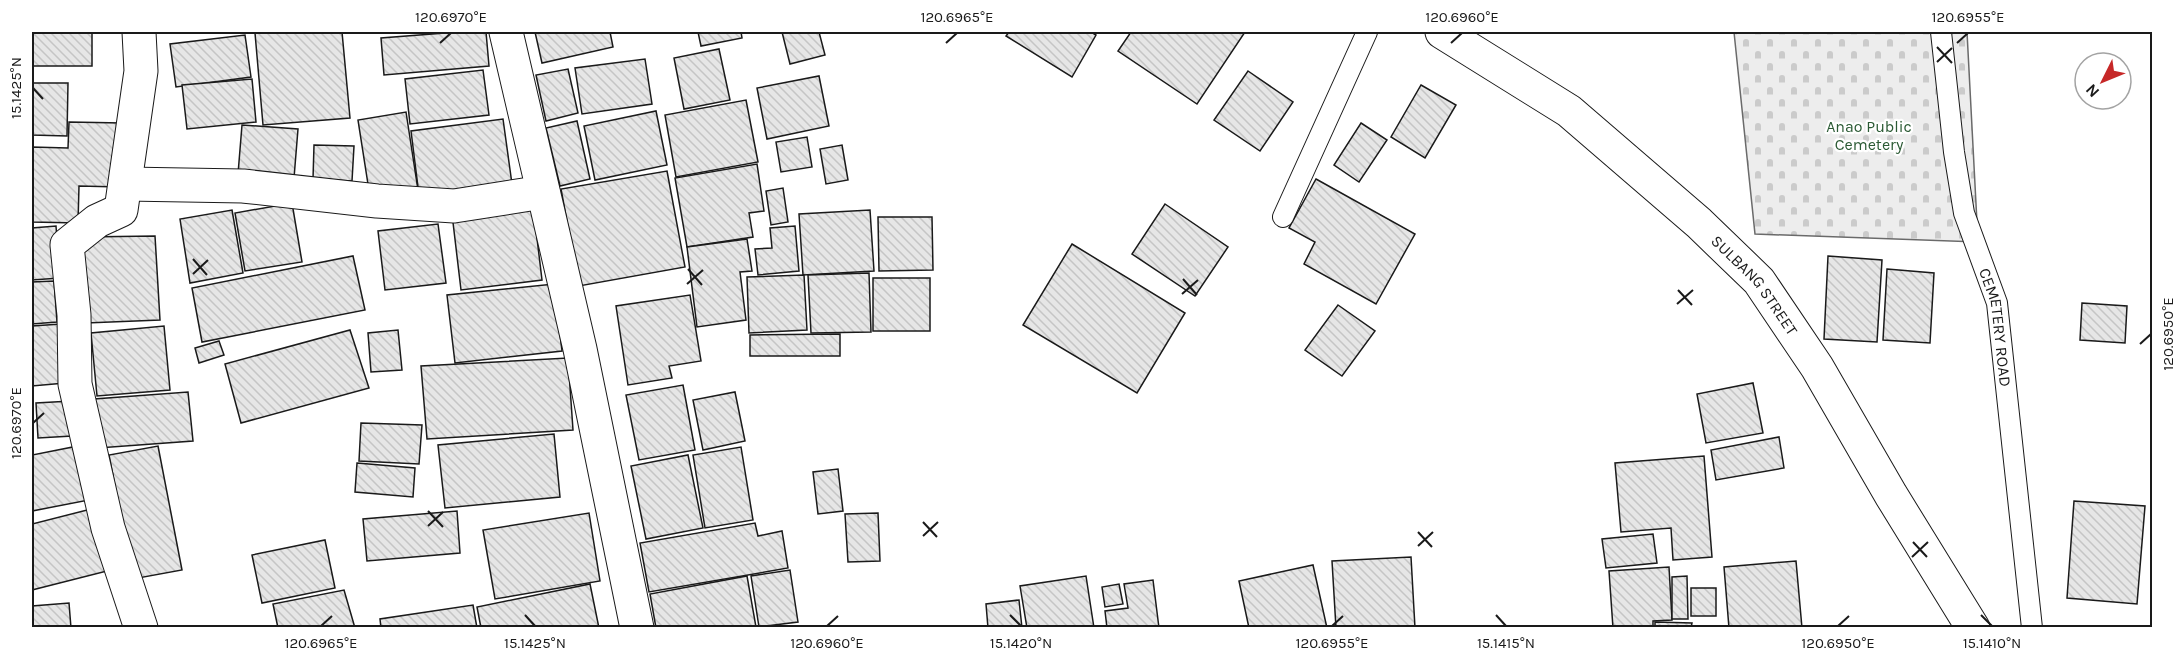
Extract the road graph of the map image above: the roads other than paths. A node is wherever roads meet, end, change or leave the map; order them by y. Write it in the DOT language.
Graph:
graph roads {
  1 [pos="139,32"];
  2 [pos="506,32"];
  3 [pos="1367,32"];
  4 [pos="1442,32"];
  5 [pos="1941,32"];
  6 [pos="126,184"];
  7 [pos="543,192"];
  8 [pos="1283,217"];
  9 [pos="141,627"];
  10 [pos="637,627"];
  11 [pos="1972,627"];
  12 [pos="2032,627"];
  1 -- 6 [label="street"];
  2 -- 7 [label="street"];
  3 -- 8 [label="lane"];
  4 -- 11 [label="street, SULBANG STREET"];
  5 -- 12 [label="lane, CEMETERY ROAD"];
  6 -- 7 [label="street"];
  6 -- 9 [label="street"];
  7 -- 10 [label="street"];
}
